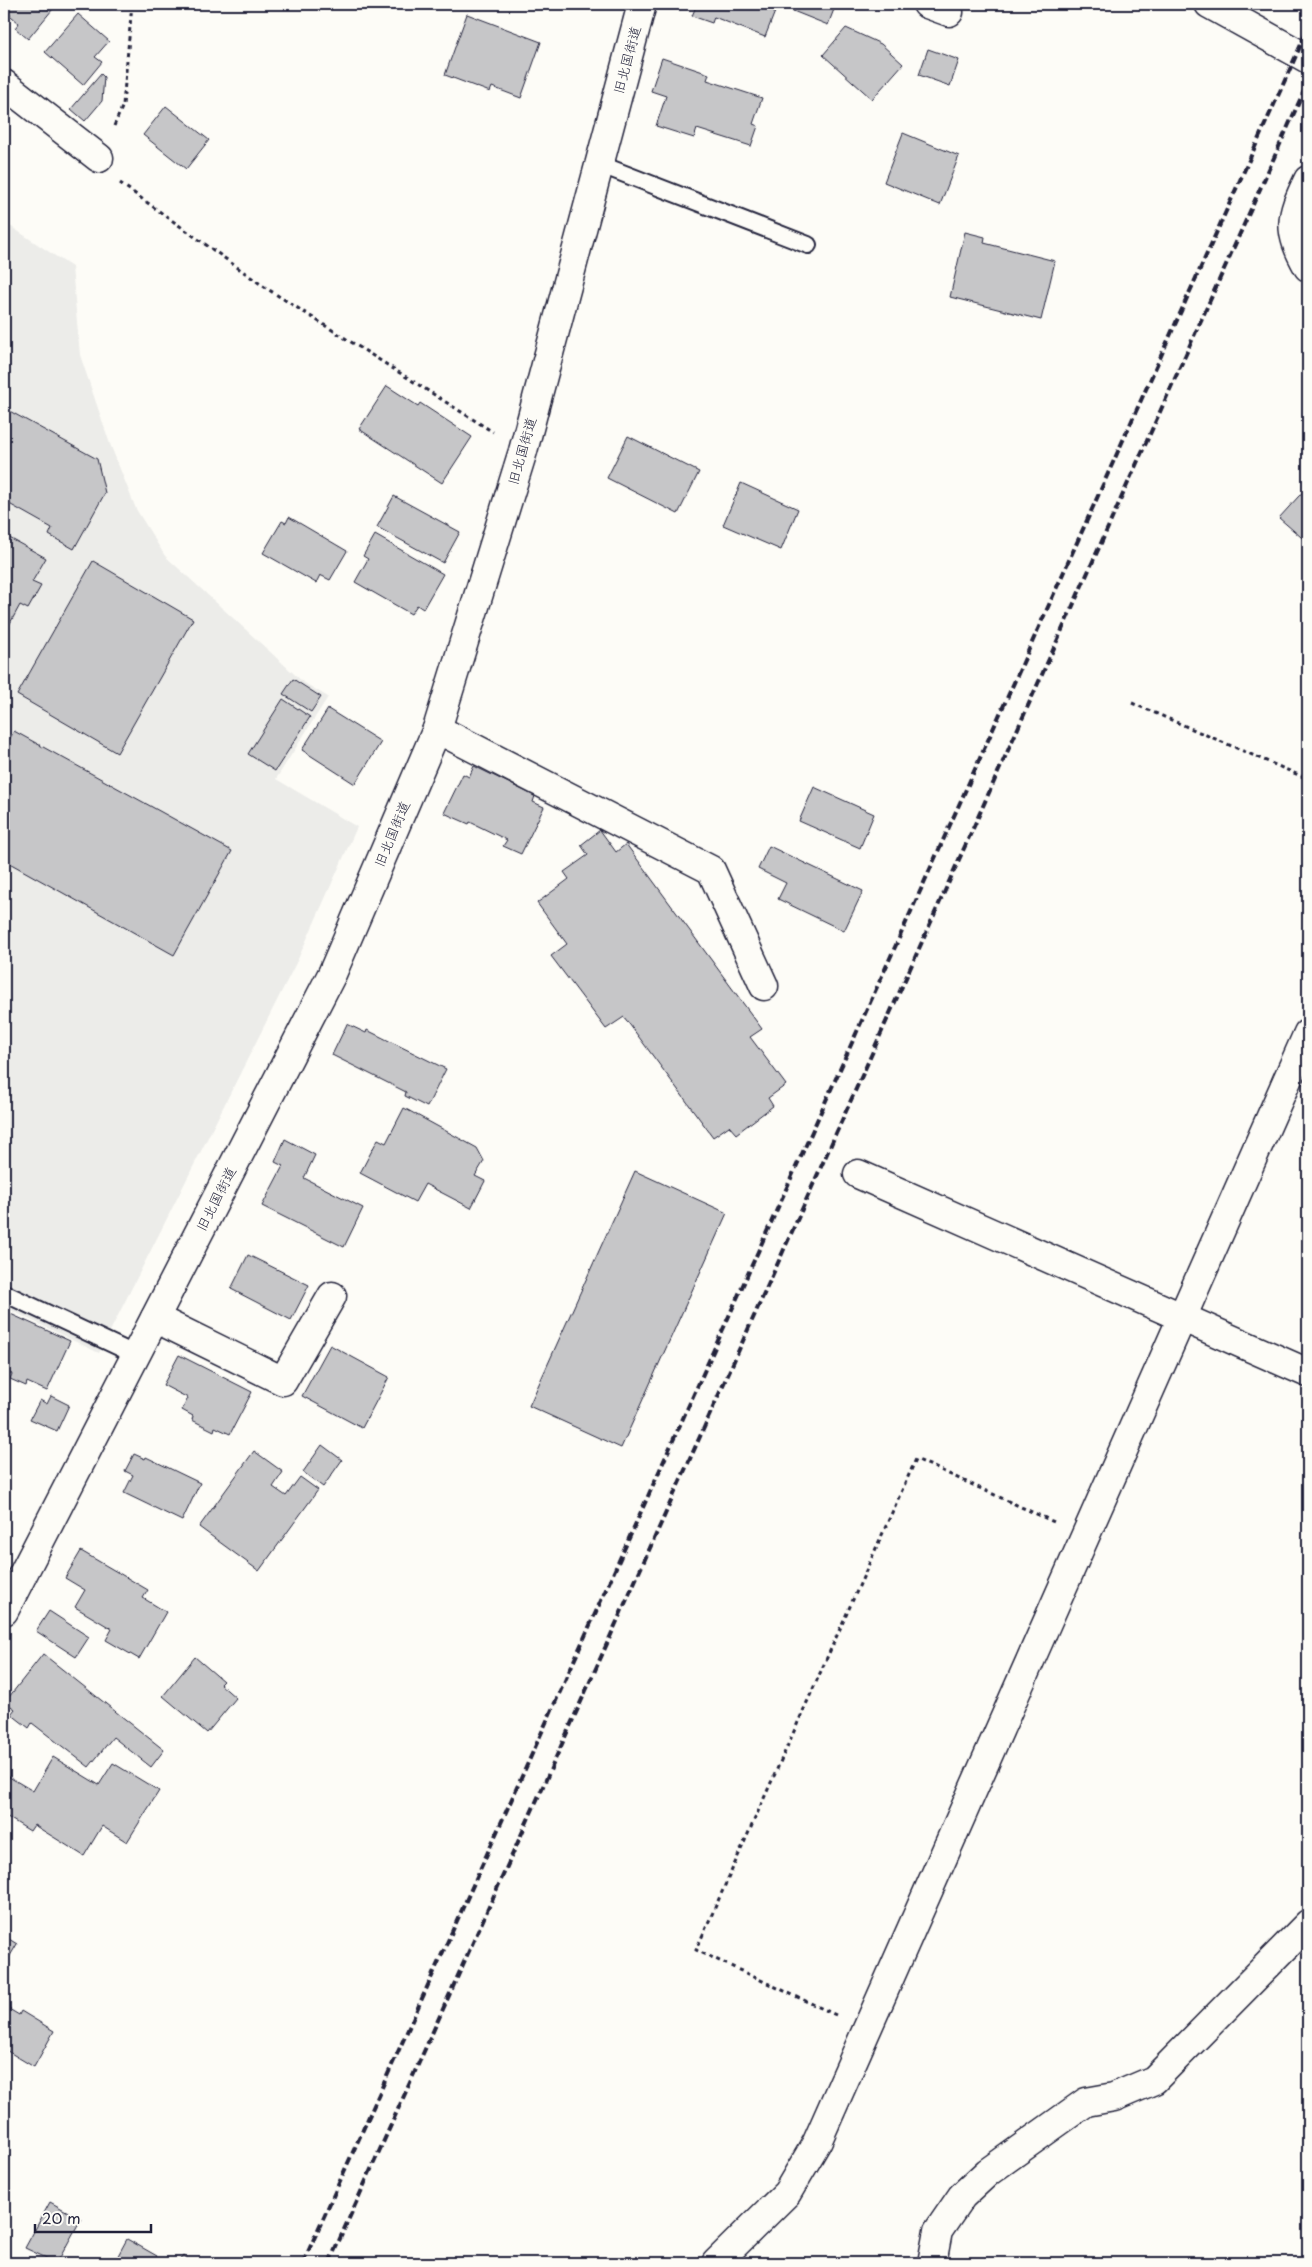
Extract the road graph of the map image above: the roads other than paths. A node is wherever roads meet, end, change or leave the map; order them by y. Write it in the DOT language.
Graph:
graph roads {
  1 [pos="642,4"];
  2 [pos="1209,4"];
  3 [pos="1308,60"];
  4 [pos="4,84"];
  5 [pos="99,158"];
  6 [pos="599,164"];
  7 [pos="1308,180"];
  8 [pos="808,245"];
  9 [pos="1308,266"];
  10 [pos="437,729"];
  11 [pos="764,986"];
  12 [pos="1308,1034"];
  13 [pos="858,1174"];
  14 [pos="4,1292"];
  15 [pos="332,1296"];
  16 [pos="1182,1317"];
  17 [pos="155,1318"];
  18 [pos="136,1355"];
  19 [pos="1308,1373"];
  20 [pos="4,1611"];
  21 [pos="1308,1924"];
  22 [pos="716,2263"];
  23 [pos="932,2263"];
  1 -- 6 [label="street, 旧北国街道"];
  2 -- 3 [label="street"];
  4 -- 5 [label="street"];
  6 -- 8 [label="lane"];
  6 -- 10 [label="street, 旧北国街道"];
  7 -- 9 [label="street"];
  10 -- 11 [label="street"];
  10 -- 17 [label="street, 旧北国街道"];
  12 -- 16 [label="street"];
  13 -- 16 [label="street"];
  14 -- 18 [label="lane"];
  15 -- 17 [label="street"];
  16 -- 19 [label="street"];
  16 -- 22 [label="street"];
  17 -- 18 [label="street, 旧北国街道"];
  18 -- 20 [label="street, 旧北国街道"];
  21 -- 23 [label="street"];
}
